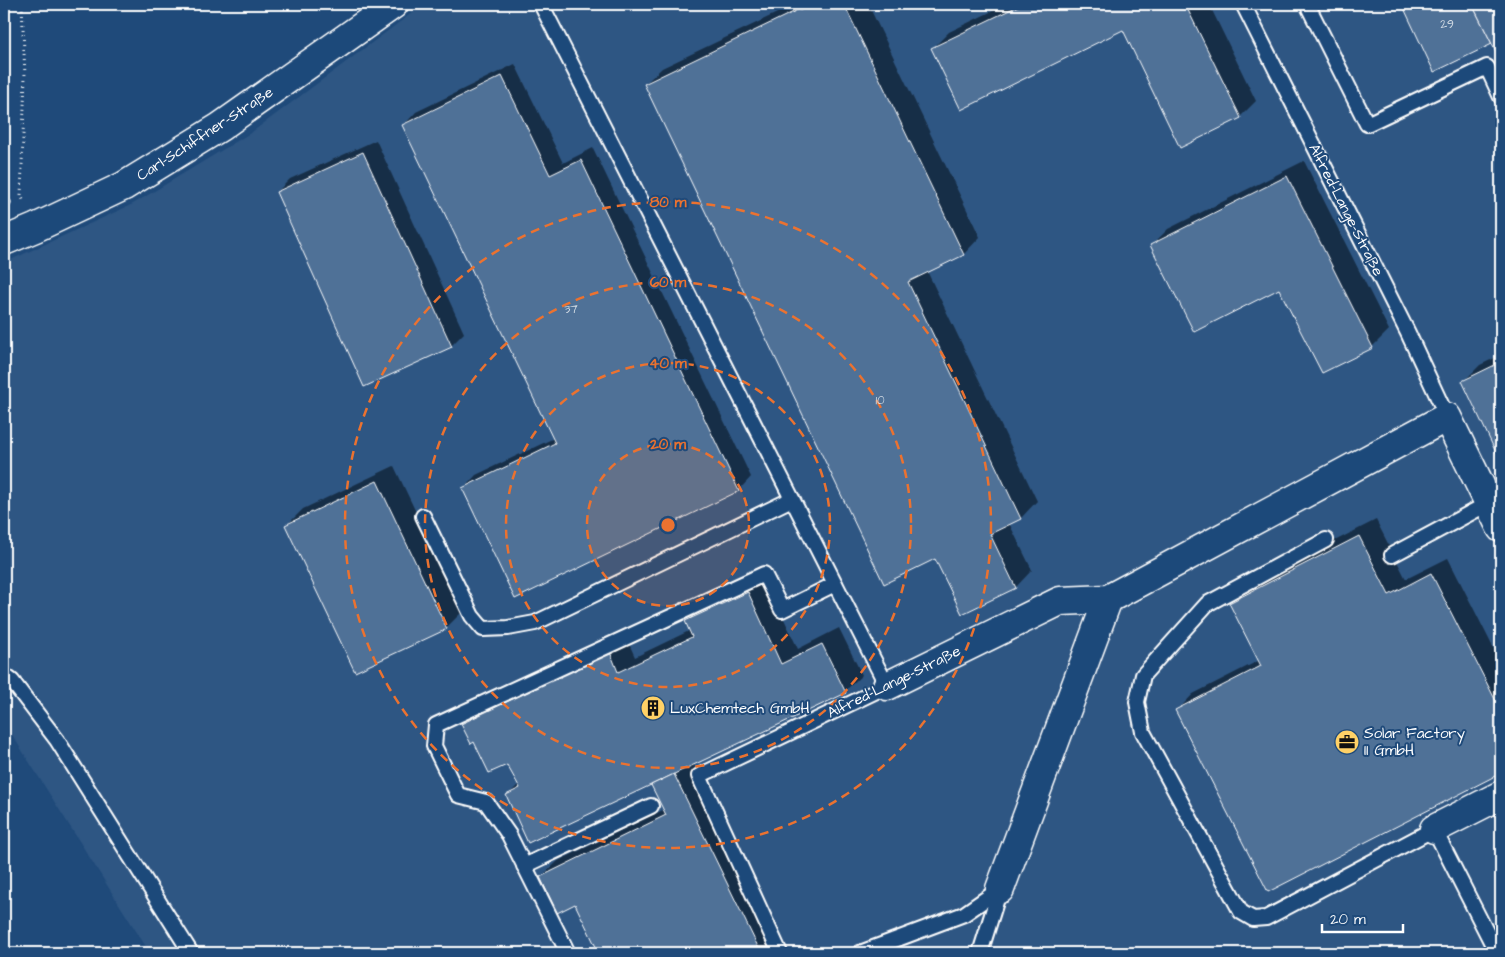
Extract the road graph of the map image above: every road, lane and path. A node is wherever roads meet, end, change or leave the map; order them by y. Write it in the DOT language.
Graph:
graph roads {
  1 [pos="22,4"];
  2 [pos="394,4"];
  3 [pos="541,4"];
  4 [pos="1243,4"];
  5 [pos="1307,4"];
  6 [pos="1501,96"];
  7 [pos="35,228"];
  8 [pos="4,241"];
  9 [pos="1447,416"];
  10 [pos="792,499"];
  11 [pos="1489,503"];
  12 [pos="423,516"];
  13 [pos="1501,528"];
  14 [pos="1326,540"];
  15 [pos="1392,555"];
  16 [pos="835,584"];
  17 [pos="1108,599"];
  18 [pos="4,675"];
  19 [pos="886,686"];
  20 [pos="1501,795"];
  21 [pos="651,806"];
  22 [pos="1434,829"];
  23 [pos="524,866"];
  24 [pos="1000,889"];
  25 [pos="191,953"];
  26 [pos="568,953"];
  27 [pos="780,953"];
  28 [pos="860,953"];
  29 [pos="980,953"];
  30 [pos="1497,953"];
  1 -- 7 [label="path"];
  2 -- 7 [label="street, Carl-Schiffner-Straße"];
  3 -- 10 [label="lane"];
  4 -- 9 [label="lane, Alfred-Lange-Straße"];
  5 -- 6 [label="lane"];
  7 -- 8 [label="street, Carl-Schiffner-Straße"];
  9 -- 11 [label="street, Alfred-Lange-Straße"];
  9 -- 17 [label="street, Alfred-Lange-Straße"];
  10 -- 12 [label="lane"];
  10 -- 16 [label="lane"];
  11 -- 13 [label="street, Alfred-Lange-Straße"];
  11 -- 15 [label="lane"];
  14 -- 22 [label="lane"];
  16 -- 19 [label="lane"];
  16 -- 23 [label="lane"];
  17 -- 19 [label="street, Alfred-Lange-Straße"];
  17 -- 24 [label="street"];
  18 -- 25 [label="lane"];
  19 -- 27 [label="lane, Alfred-Lange-Straße"];
  20 -- 22 [label="street"];
  21 -- 23 [label="lane"];
  22 -- 30 [label="lane"];
  23 -- 26 [label="lane"];
  24 -- 28 [label="lane"];
  24 -- 29 [label="lane"];
}
